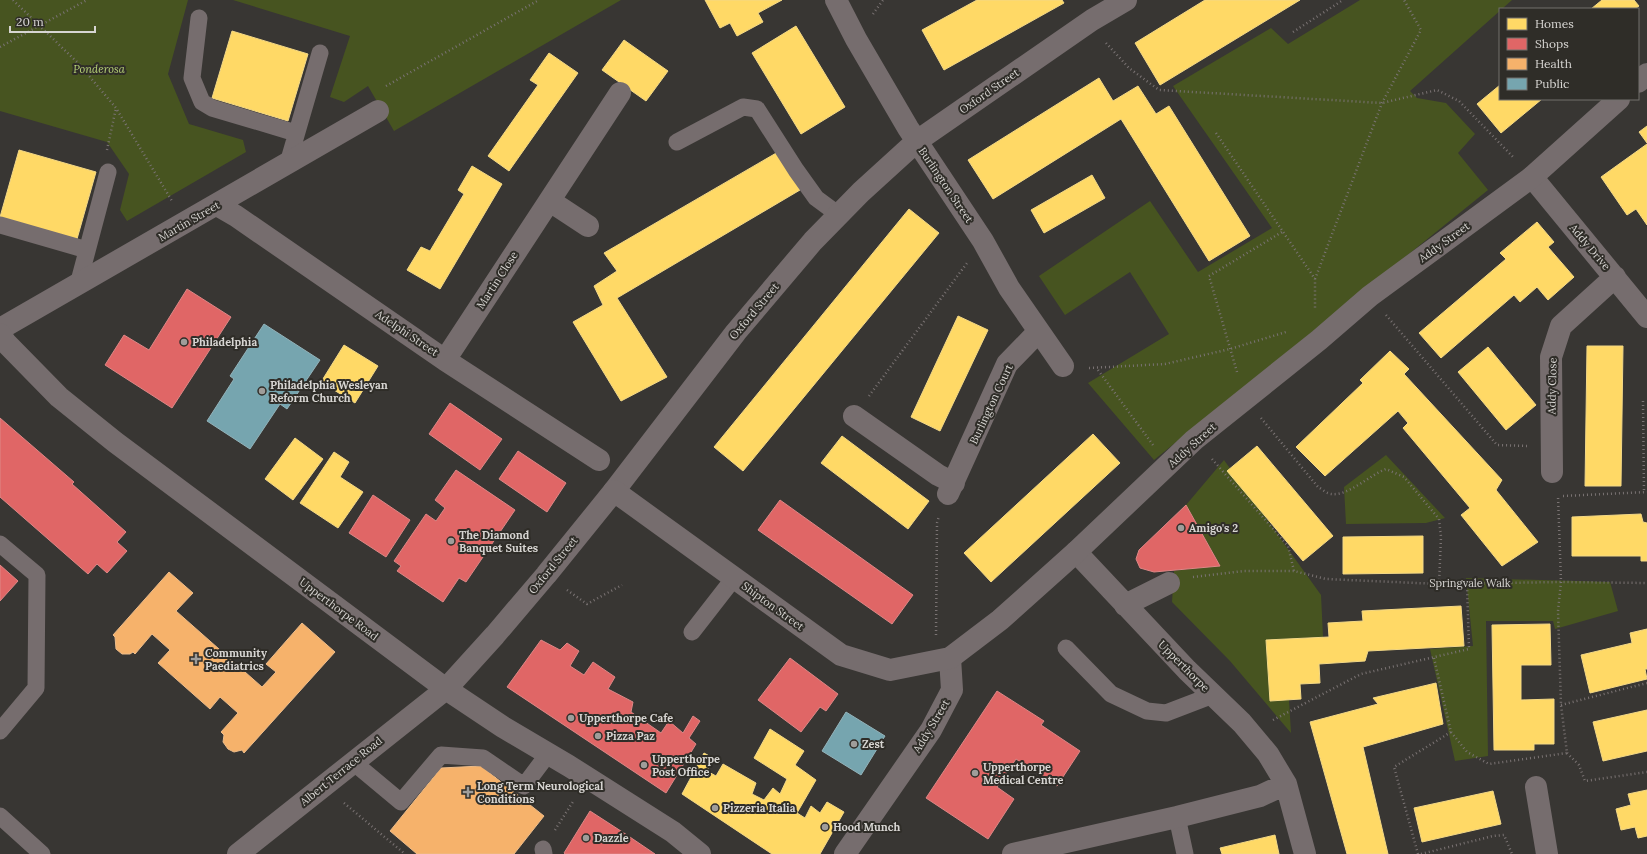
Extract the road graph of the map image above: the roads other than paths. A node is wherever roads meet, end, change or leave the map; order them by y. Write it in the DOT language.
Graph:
graph roads {
  1 [pos="836,0"];
  2 [pos="1126,0"];
  3 [pos="199,18"];
  4 [pos="320,53"];
  5 [pos="1647,74"];
  6 [pos="1639,81"];
  7 [pos="620,93"];
  8 [pos="1618,100"];
  9 [pos="378,111"];
  10 [pos="296,133"];
  11 [pos="917,141"];
  12 [pos="677,142"];
  13 [pos="288,163"];
  14 [pos="108,172"];
  15 [pos="1532,177"];
  16 [pos="550,201"];
  17 [pos="217,205"];
  18 [pos="839,215"];
  19 [pos="0,225"];
  20 [pos="588,226"];
  21 [pos="87,250"];
  22 [pos="1615,278"];
  23 [pos="78,285"];
  24 [pos="1647,317"];
  25 [pos="0,329"];
  26 [pos="1038,332"];
  27 [pos="0,334"];
  28 [pos="445,360"];
  29 [pos="1063,366"];
  30 [pos="854,416"];
  31 [pos="599,460"];
  32 [pos="1552,472"];
  33 [pos="614,491"];
  34 [pos="0,544"];
  35 [pos="1076,552"];
  36 [pos="734,578"];
  37 [pos="1169,583"];
  38 [pos="1125,606"];
  39 [pos="692,632"];
  40 [pos="1066,648"];
  41 [pos="950,658"];
  42 [pos="446,689"];
  43 [pos="1213,695"];
  44 [pos="0,731"];
  45 [pos="548,754"];
  46 [pos="353,762"];
  47 [pos="1286,784"];
  48 [pos="1536,787"];
  49 [pos="0,816"];
  50 [pos="1177,817"];
  51 [pos="42,854"];
  52 [pos="238,854"];
  53 [pos="700,854"];
  54 [pos="845,854"];
  55 [pos="1013,854"];
  56 [pos="1185,854"];
  57 [pos="1305,854"];
  58 [pos="1548,854"];
  1 -- 11 [label="street, Burlington Street"];
  2 -- 11 [label="street, Oxford Street"];
  3 -- 10 [label="lane"];
  4 -- 10 [label="lane"];
  5 -- 6 [label="street"];
  7 -- 16 [label="street, Martin Close"];
  8 -- 15 [label="street, Addy Street"];
  9 -- 13 [label="street, Martin Street"];
  10 -- 13 [label="lane"];
  11 -- 18 [label="street, Oxford Street"];
  11 -- 26 [label="street, Burlington Street"];
  12 -- 18 [label="lane"];
  13 -- 17 [label="street, Martin Street"];
  14 -- 21 [label="lane"];
  15 -- 22 [label="street, Addy Drive"];
  15 -- 35 [label="street, Addy Street"];
  16 -- 20 [label="street"];
  16 -- 28 [label="street, Martin Close"];
  17 -- 23 [label="street, Martin Street"];
  17 -- 28 [label="street, Adelphi Street"];
  18 -- 33 [label="street, Oxford Street"];
  19 -- 21 [label="lane"];
  21 -- 23 [label="lane"];
  22 -- 24 [label="street, Addy Drive"];
  22 -- 32 [label="street, Addy Close"];
  23 -- 25 [label="street, Martin Street"];
  26 -- 29 [label="street, Burlington Street"];
  26 -- 30 [label="street, Burlington Court"];
  27 -- 42 [label="street, Upperthorpe Road"];
  28 -- 31 [label="street, Adelphi Street"];
  33 -- 36 [label="street, Shipton Street"];
  33 -- 42 [label="street, Oxford Street"];
  34 -- 44 [label="lane"];
  35 -- 38 [label="street, Upperthorpe"];
  35 -- 41 [label="street, Addy Street"];
  36 -- 39 [label="lane"];
  36 -- 41 [label="street, Shipton Street"];
  37 -- 38 [label="street"];
  38 -- 43 [label="street, Upperthorpe"];
  40 -- 43 [label="lane"];
  41 -- 54 [label="street, Addy Street"];
  42 -- 45 [label="street, Upperthorpe Road"];
  42 -- 46 [label="street, Albert Terrace Road"];
  43 -- 47 [label="street, Upperthorpe"];
  45 -- 46 [label="lane"];
  45 -- 53 [label="street, Upperthorpe Road"];
  46 -- 52 [label="street, Albert Terrace Road"];
  47 -- 50 [label="street"];
  47 -- 57 [label="street, Upperthorpe"];
  48 -- 58 [label="street"];
  49 -- 51 [label="lane"];
  50 -- 55 [label="street"];
  50 -- 56 [label="lane"];
}
